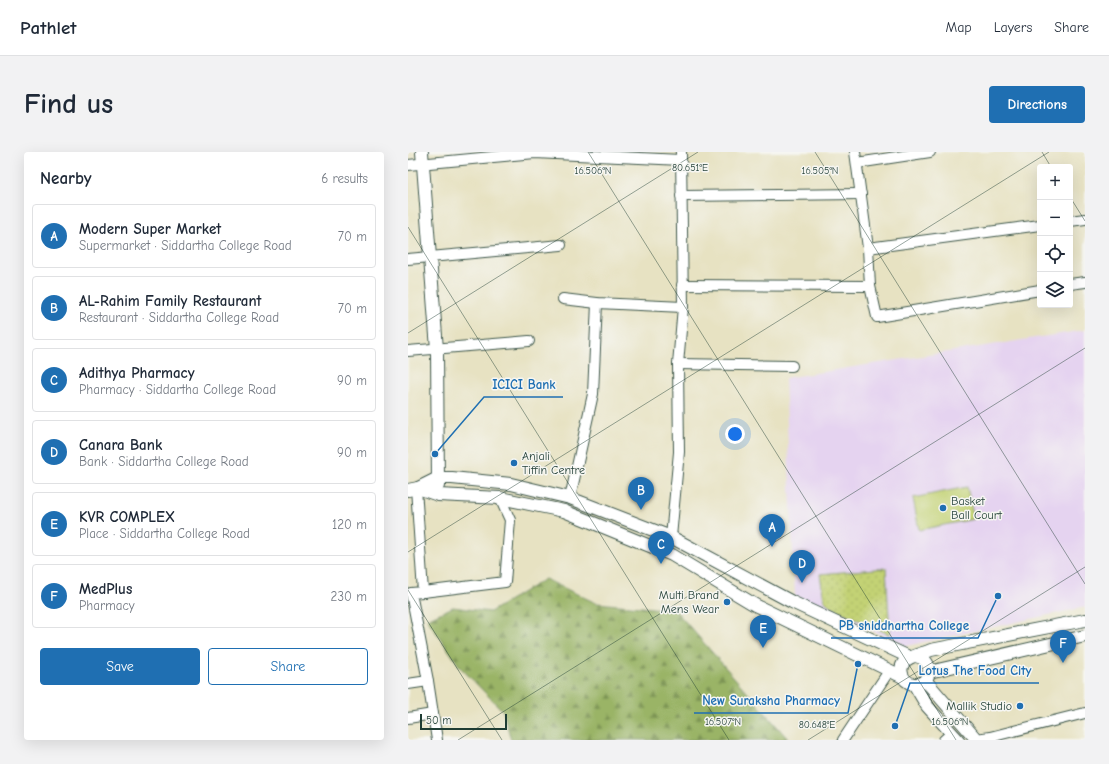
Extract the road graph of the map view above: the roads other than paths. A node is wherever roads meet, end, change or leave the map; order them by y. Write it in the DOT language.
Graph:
graph roads {
  1 [pos="855,152"];
  2 [pos="930,152"];
  3 [pos="681,156"];
  4 [pos="422,158"];
  5 [pos="857,163"];
  6 [pos="408,165"];
  7 [pos="861,194"];
  8 [pos="682,196"];
  9 [pos="1085,219"];
  10 [pos="1073,221"];
  11 [pos="1037,225"];
  12 [pos="561,245"];
  13 [pos="868,248"];
  14 [pos="430,256"];
  15 [pos="408,259"];
  16 [pos="1085,282"];
  17 [pos="1073,284"];
  18 [pos="682,285"];
  19 [pos="870,286"];
  20 [pos="1037,290"];
  21 [pos="563,298"];
  22 [pos="597,303"];
  23 [pos="683,307"];
  24 [pos="529,341"];
  25 [pos="438,349"];
  26 [pos="408,351"];
  27 [pos="678,364"];
  28 [pos="792,366"];
  29 [pos="438,478"];
  30 [pos="414,488"];
  31 [pos="438,495"];
  32 [pos="500,498"];
  33 [pos="570,498"];
  34 [pos="671,537"];
  35 [pos="423,592"];
  36 [pos="1085,620"];
  37 [pos="1085,636"];
  38 [pos="912,657"];
  39 [pos="889,671"];
  40 [pos="927,676"];
  41 [pos="903,677"];
  42 [pos="428,681"];
  43 [pos="408,684"];
  44 [pos="914,684"];
  45 [pos="1085,713"];
  46 [pos="433,714"];
  47 [pos="408,718"];
  48 [pos="951,738"];
  49 [pos="977,739"];
  50 [pos="437,740"];
  51 [pos="843,740"];
  1 -- 5 [label="street"];
  2 -- 5 [label="street"];
  3 -- 4 [label="street"];
  3 -- 8 [label="street"];
  4 -- 6 [label="street"];
  4 -- 14 [label="street"];
  5 -- 7 [label="street"];
  7 -- 8 [label="street"];
  7 -- 13 [label="street"];
  8 -- 18 [label="street"];
  9 -- 10 [label="street"];
  11 -- 13 [label="street"];
  12 -- 14 [label="street"];
  13 -- 19 [label="street"];
  14 -- 15 [label="street"];
  14 -- 25 [label="street"];
  16 -- 17 [label="street"];
  18 -- 19 [label="street"];
  18 -- 23 [label="street"];
  19 -- 20 [label="street"];
  21 -- 22 [label="street"];
  22 -- 23 [label="street"];
  22 -- 33 [label="street"];
  23 -- 27 [label="street"];
  24 -- 25 [label="street"];
  25 -- 26 [label="street"];
  25 -- 29 [label="street"];
  27 -- 28 [label="street"];
  27 -- 34 [label="street"];
  29 -- 30 [label="street"];
  29 -- 31 [label="street"];
  29 -- 33 [label="street"];
  30 -- 31 [label="street"];
  30 -- 35 [label="street"];
  31 -- 32 [label="street"];
  32 -- 35 [label="street"];
  32 -- 39 [label="street"];
  33 -- 34 [label="street"];
  34 -- 38 [label="street"];
  35 -- 42 [label="street"];
  36 -- 38 [label="street"];
  37 -- 40 [label="street"];
  38 -- 40 [label="street"];
  38 -- 41 [label="street"];
  39 -- 41 [label="street"];
  39 -- 51 [label="street"];
  40 -- 44 [label="street"];
  40 -- 49 [label="street"];
  41 -- 44 [label="street"];
  42 -- 43 [label="street"];
  42 -- 46 [label="street"];
  44 -- 48 [label="street"];
  45 -- 49 [label="street"];
  46 -- 47 [label="street"];
  46 -- 50 [label="street"];
}
